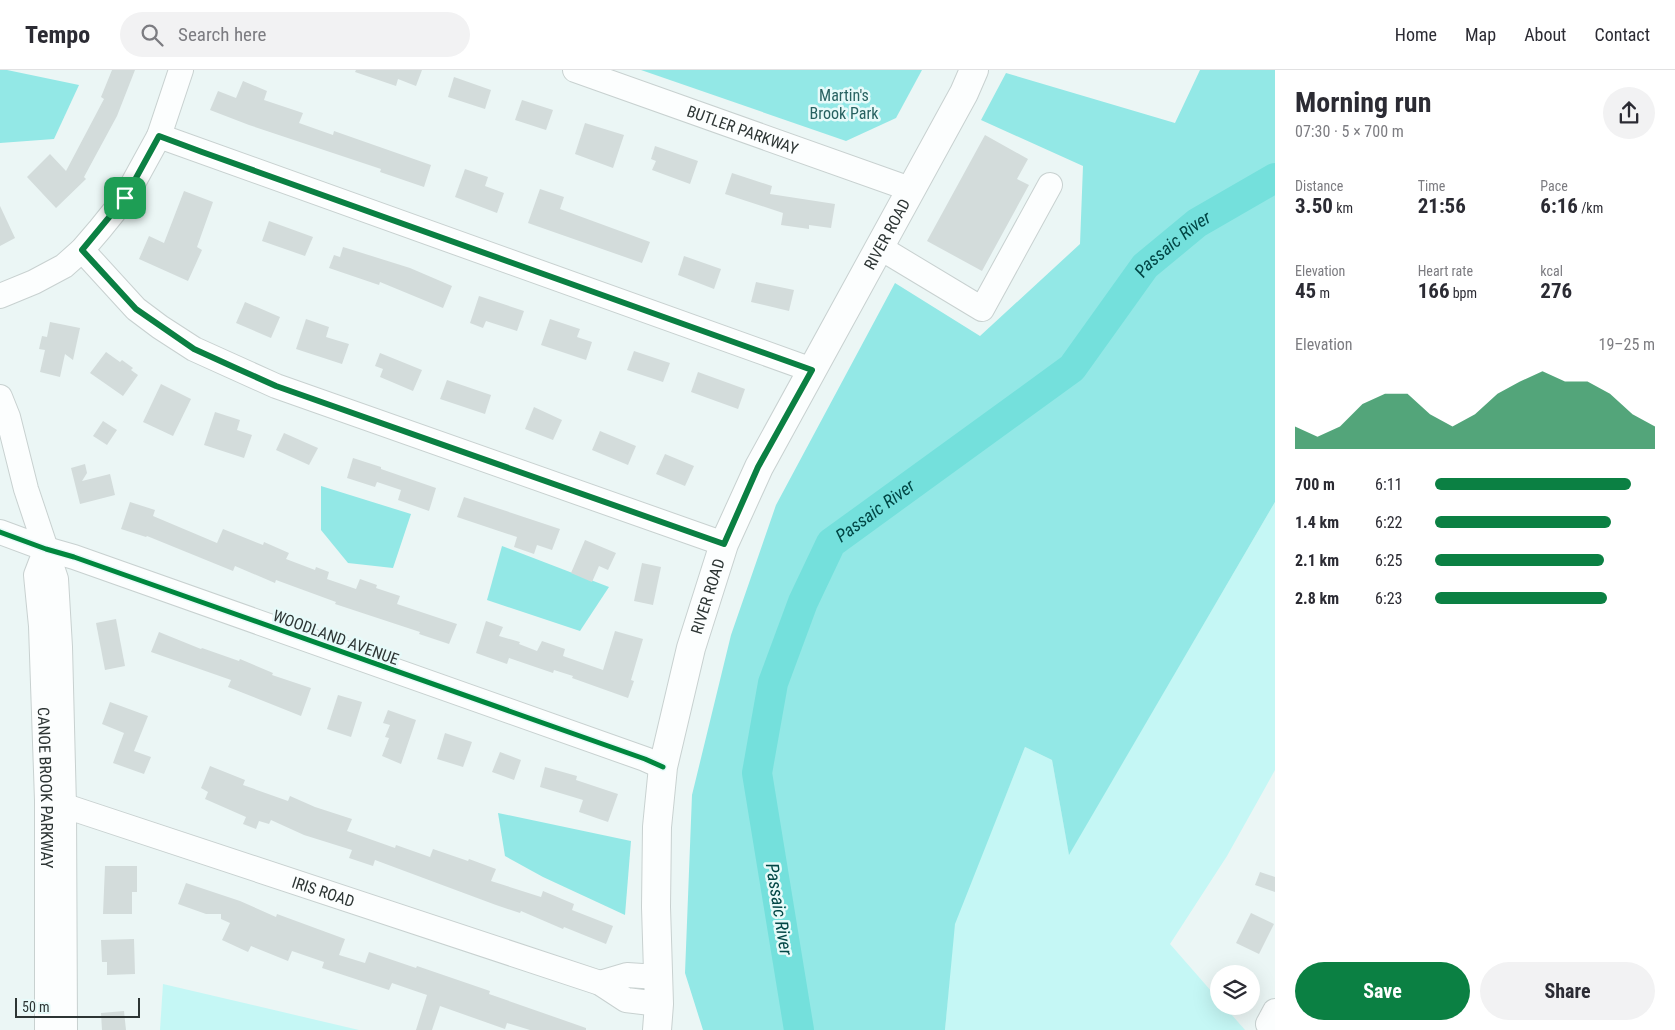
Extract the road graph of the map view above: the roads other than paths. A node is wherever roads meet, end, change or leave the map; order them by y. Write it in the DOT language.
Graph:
graph roads {
  1 [pos="181,70"];
  2 [pos="575,70"];
  3 [pos="974,70"];
  4 [pos="159,136"];
  5 [pos="1050,185"];
  6 [pos="910,189"];
  7 [pos="879,247"];
  8 [pos="82,250"];
  9 [pos="0,296"];
  10 [pos="812,370"];
  11 [pos="0,397"];
  12 [pos="0,532"];
  13 [pos="724,544"];
  14 [pos="46,549"];
  15 [pos="663,767"];
  16 [pos="56,803"];
  17 [pos="658,977"];
  18 [pos="600,984"];
  19 [pos="658,1017"];
  20 [pos="47,1030"];
  21 [pos="64,1030"];
  22 [pos="668,1030"];
  1 -- 4 [label="street"];
  2 -- 6 [label="street, BUTLER PARKWAY"];
  3 -- 6 [label="main road, RIVER ROAD"];
  4 -- 8 [label="street"];
  4 -- 10 [label="street"];
  5 -- 7 [label="street"];
  6 -- 7 [label="main road, RIVER ROAD"];
  7 -- 10 [label="main road, RIVER ROAD"];
  8 -- 9 [label="street"];
  8 -- 13 [label="street"];
  10 -- 13 [label="main road, RIVER ROAD"];
  11 -- 14 [label="street"];
  12 -- 14 [label="street, WOODLAND AVENUE"];
  13 -- 15 [label="main road, RIVER ROAD"];
  14 -- 15 [label="street, WOODLAND AVENUE"];
  14 -- 16 [label="street, CANOE BROOK PARKWAY"];
  15 -- 17 [label="main road, RIVER ROAD"];
  16 -- 18 [label="street, IRIS ROAD"];
  16 -- 20 [label="street, CANOE BROOK PARKWAY"];
  16 -- 21 [label="street, CANOE BROOK PARKWAY"];
  17 -- 18 [label="street"];
  17 -- 19 [label="main road, RIVER ROAD"];
  18 -- 19 [label="street, IRIS ROAD"];
  19 -- 22 [label="main road, RIVER ROAD"];
}
